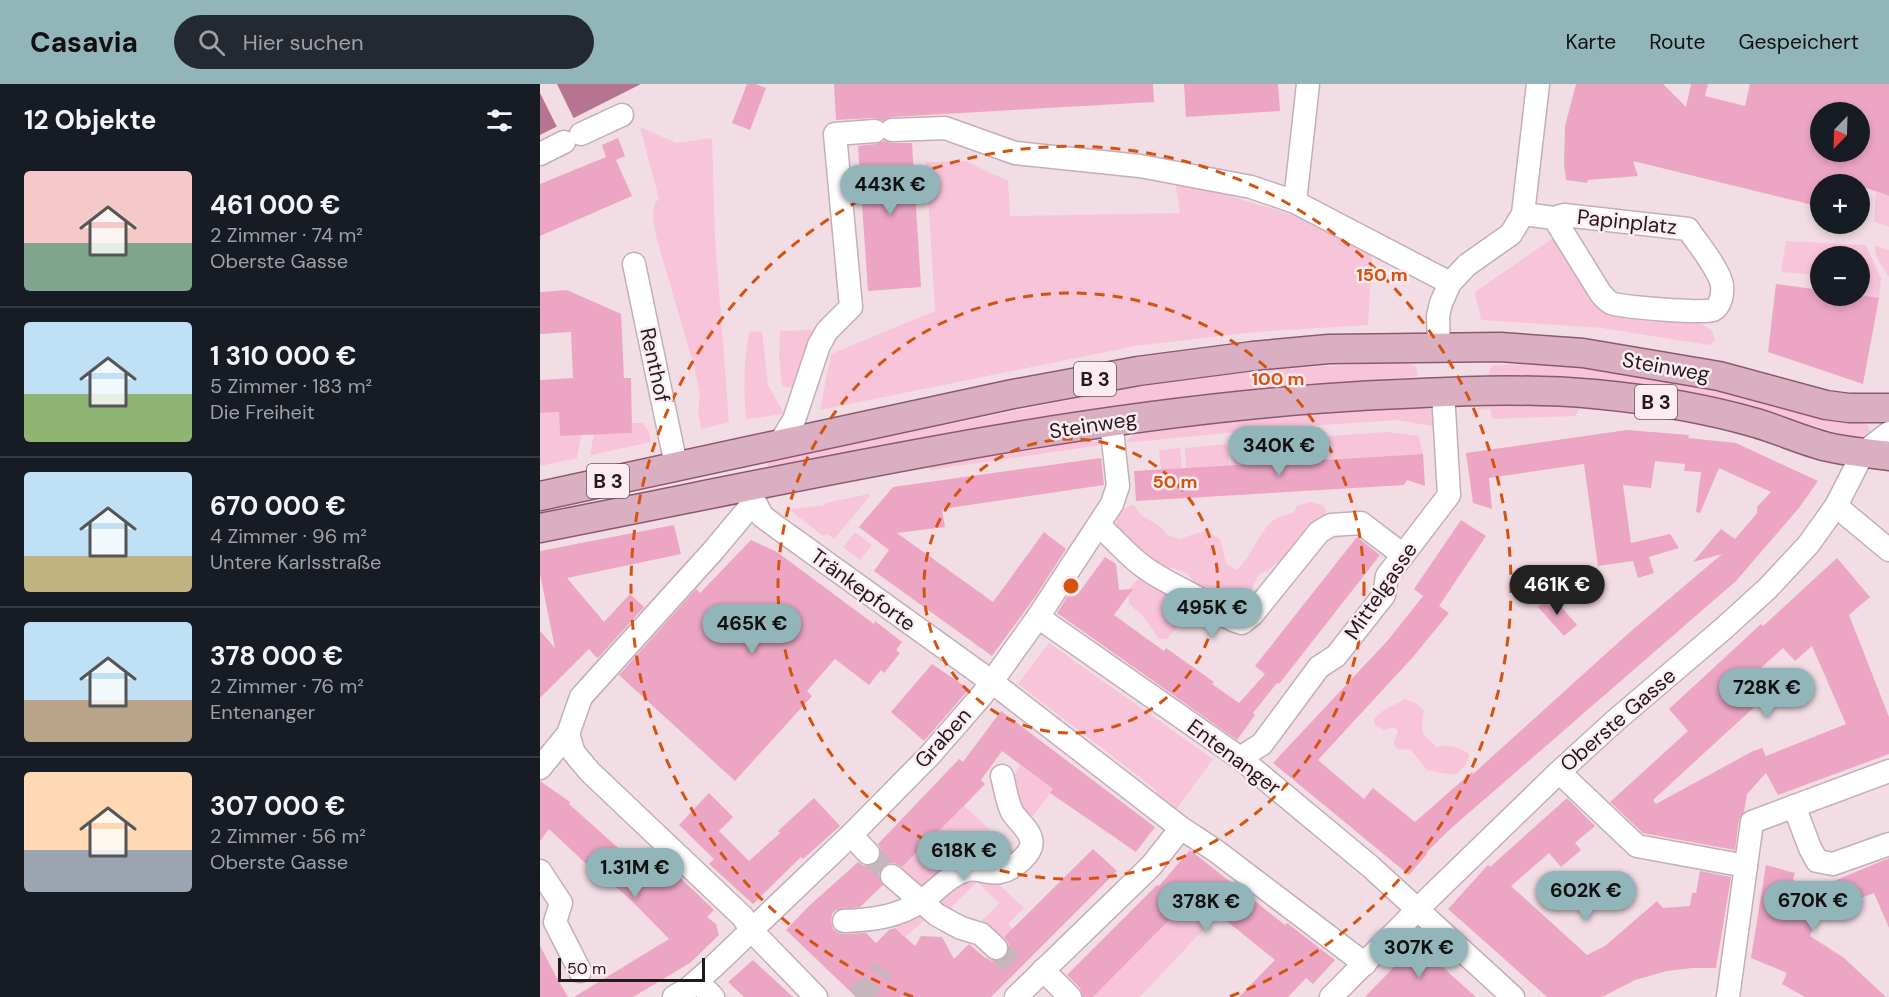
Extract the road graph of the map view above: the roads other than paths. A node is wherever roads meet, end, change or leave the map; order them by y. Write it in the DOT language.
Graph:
graph roads {
  1 [pos="1308,84"];
  2 [pos="1538,84"];
  3 [pos="622,115"];
  4 [pos="540,154"];
  5 [pos="1295,202"];
  6 [pos="1523,214"];
  7 [pos="1554,218"];
  8 [pos="634,264"];
  9 [pos="1450,283"];
  10 [pos="1438,348"];
  11 [pos="1443,392"];
  12 [pos="1889,408"];
  13 [pos="1111,421"];
  14 [pos="1889,433"];
  15 [pos="767,446"];
  16 [pos="1876,454"];
  17 [pos="676,465"];
  18 [pos="750,494"];
  19 [pos="540,496"];
  20 [pos="1836,506"];
  21 [pos="1099,526"];
  22 [pos="540,528"];
  23 [pos="1889,550"];
  24 [pos="1403,555"];
  25 [pos="1038,617"];
  26 [pos="992,682"];
  27 [pos="568,734"];
  28 [pos="1240,759"];
  29 [pos="540,768"];
  30 [pos="1889,771"];
  31 [pos="1558,772"];
  32 [pos="1002,776"];
  33 [pos="1794,806"];
  34 [pos="1181,828"];
  35 [pos="851,835"];
  36 [pos="1889,844"];
  37 [pos="868,853"];
  38 [pos="1746,866"];
  39 [pos="540,871"];
  40 [pos="892,876"];
  41 [pos="921,902"];
  42 [pos="1417,911"];
  43 [pos="844,921"];
  44 [pos="750,930"];
  45 [pos="989,941"];
  46 [pos="1365,964"];
  47 [pos="580,971"];
  48 [pos="1027,980"];
  49 [pos="697,981"];
  50 [pos="674,997"];
  51 [pos="713,997"];
  52 [pos="816,997"];
  53 [pos="1070,997"];
  54 [pos="1331,997"];
  55 [pos="1513,997"];
  56 [pos="1728,997"];
  1 -- 5 [label="street"];
  2 -- 6 [label="street"];
  3 -- 4 [label="street"];
  5 -- 9 [label="street"];
  5 -- 15 [label="street"];
  6 -- 7 [label="street, Papinplatz"];
  6 -- 9 [label="street"];
  7 -- 7 [label="street, Papinplatz"];
  8 -- 17 [label="street, Renthof"];
  9 -- 10 [label="street"];
  10 -- 11 [label="main road"];
  10 -- 12 [label="main road, Steinweg / B 3"];
  10 -- 15 [label="main road, Steinweg / B 3"];
  11 -- 13 [label="main road, Steinweg / B 3"];
  11 -- 16 [label="main road, Steinweg / B 3"];
  11 -- 24 [label="street, Mittelgasse"];
  13 -- 18 [label="main road, Steinweg / B 3"];
  13 -- 21 [label="street, Graben"];
  14 -- 16 [label="street, Oberste Gasse"];
  15 -- 17 [label="main road, Steinweg / B 3"];
  15 -- 18 [label="main road"];
  16 -- 20 [label="street, Oberste Gasse"];
  17 -- 19 [label="main road, B 3"];
  18 -- 22 [label="main road, Steinweg / B 3"];
  18 -- 26 [label="street, Tränkepforte"];
  18 -- 27 [label="street"];
  20 -- 23 [label="street"];
  20 -- 31 [label="street, Oberste Gasse"];
  21 -- 24 [label="street"];
  21 -- 25 [label="street, Graben"];
  24 -- 28 [label="street, Mittelgasse"];
  25 -- 26 [label="street, Graben"];
  25 -- 28 [label="street, Entenanger"];
  26 -- 34 [label="street"];
  26 -- 35 [label="street, Graben"];
  27 -- 29 [label="street"];
  27 -- 44 [label="street"];
  28 -- 42 [label="street, Entenanger"];
  30 -- 33 [label="street"];
  31 -- 38 [label="street"];
  31 -- 42 [label="street, Oberste Gasse"];
  32 -- 41 [label="street"];
  33 -- 36 [label="street"];
  33 -- 38 [label="street"];
  34 -- 46 [label="street"];
  34 -- 48 [label="street"];
  35 -- 37 [label="street"];
  35 -- 44 [label="street, Graben"];
  38 -- 56 [label="street"];
  39 -- 47 [label="street"];
  40 -- 41 [label="street"];
  41 -- 43 [label="street"];
  41 -- 45 [label="street"];
  42 -- 46 [label="street, Oberste Gasse"];
  42 -- 55 [label="street, Entenanger"];
  44 -- 49 [label="street, Graben"];
  44 -- 52 [label="street"];
  46 -- 54 [label="street, Oberste Gasse"];
  48 -- 53 [label="street"];
  49 -- 50 [label="street, Graben"];
  49 -- 51 [label="street"];
}
